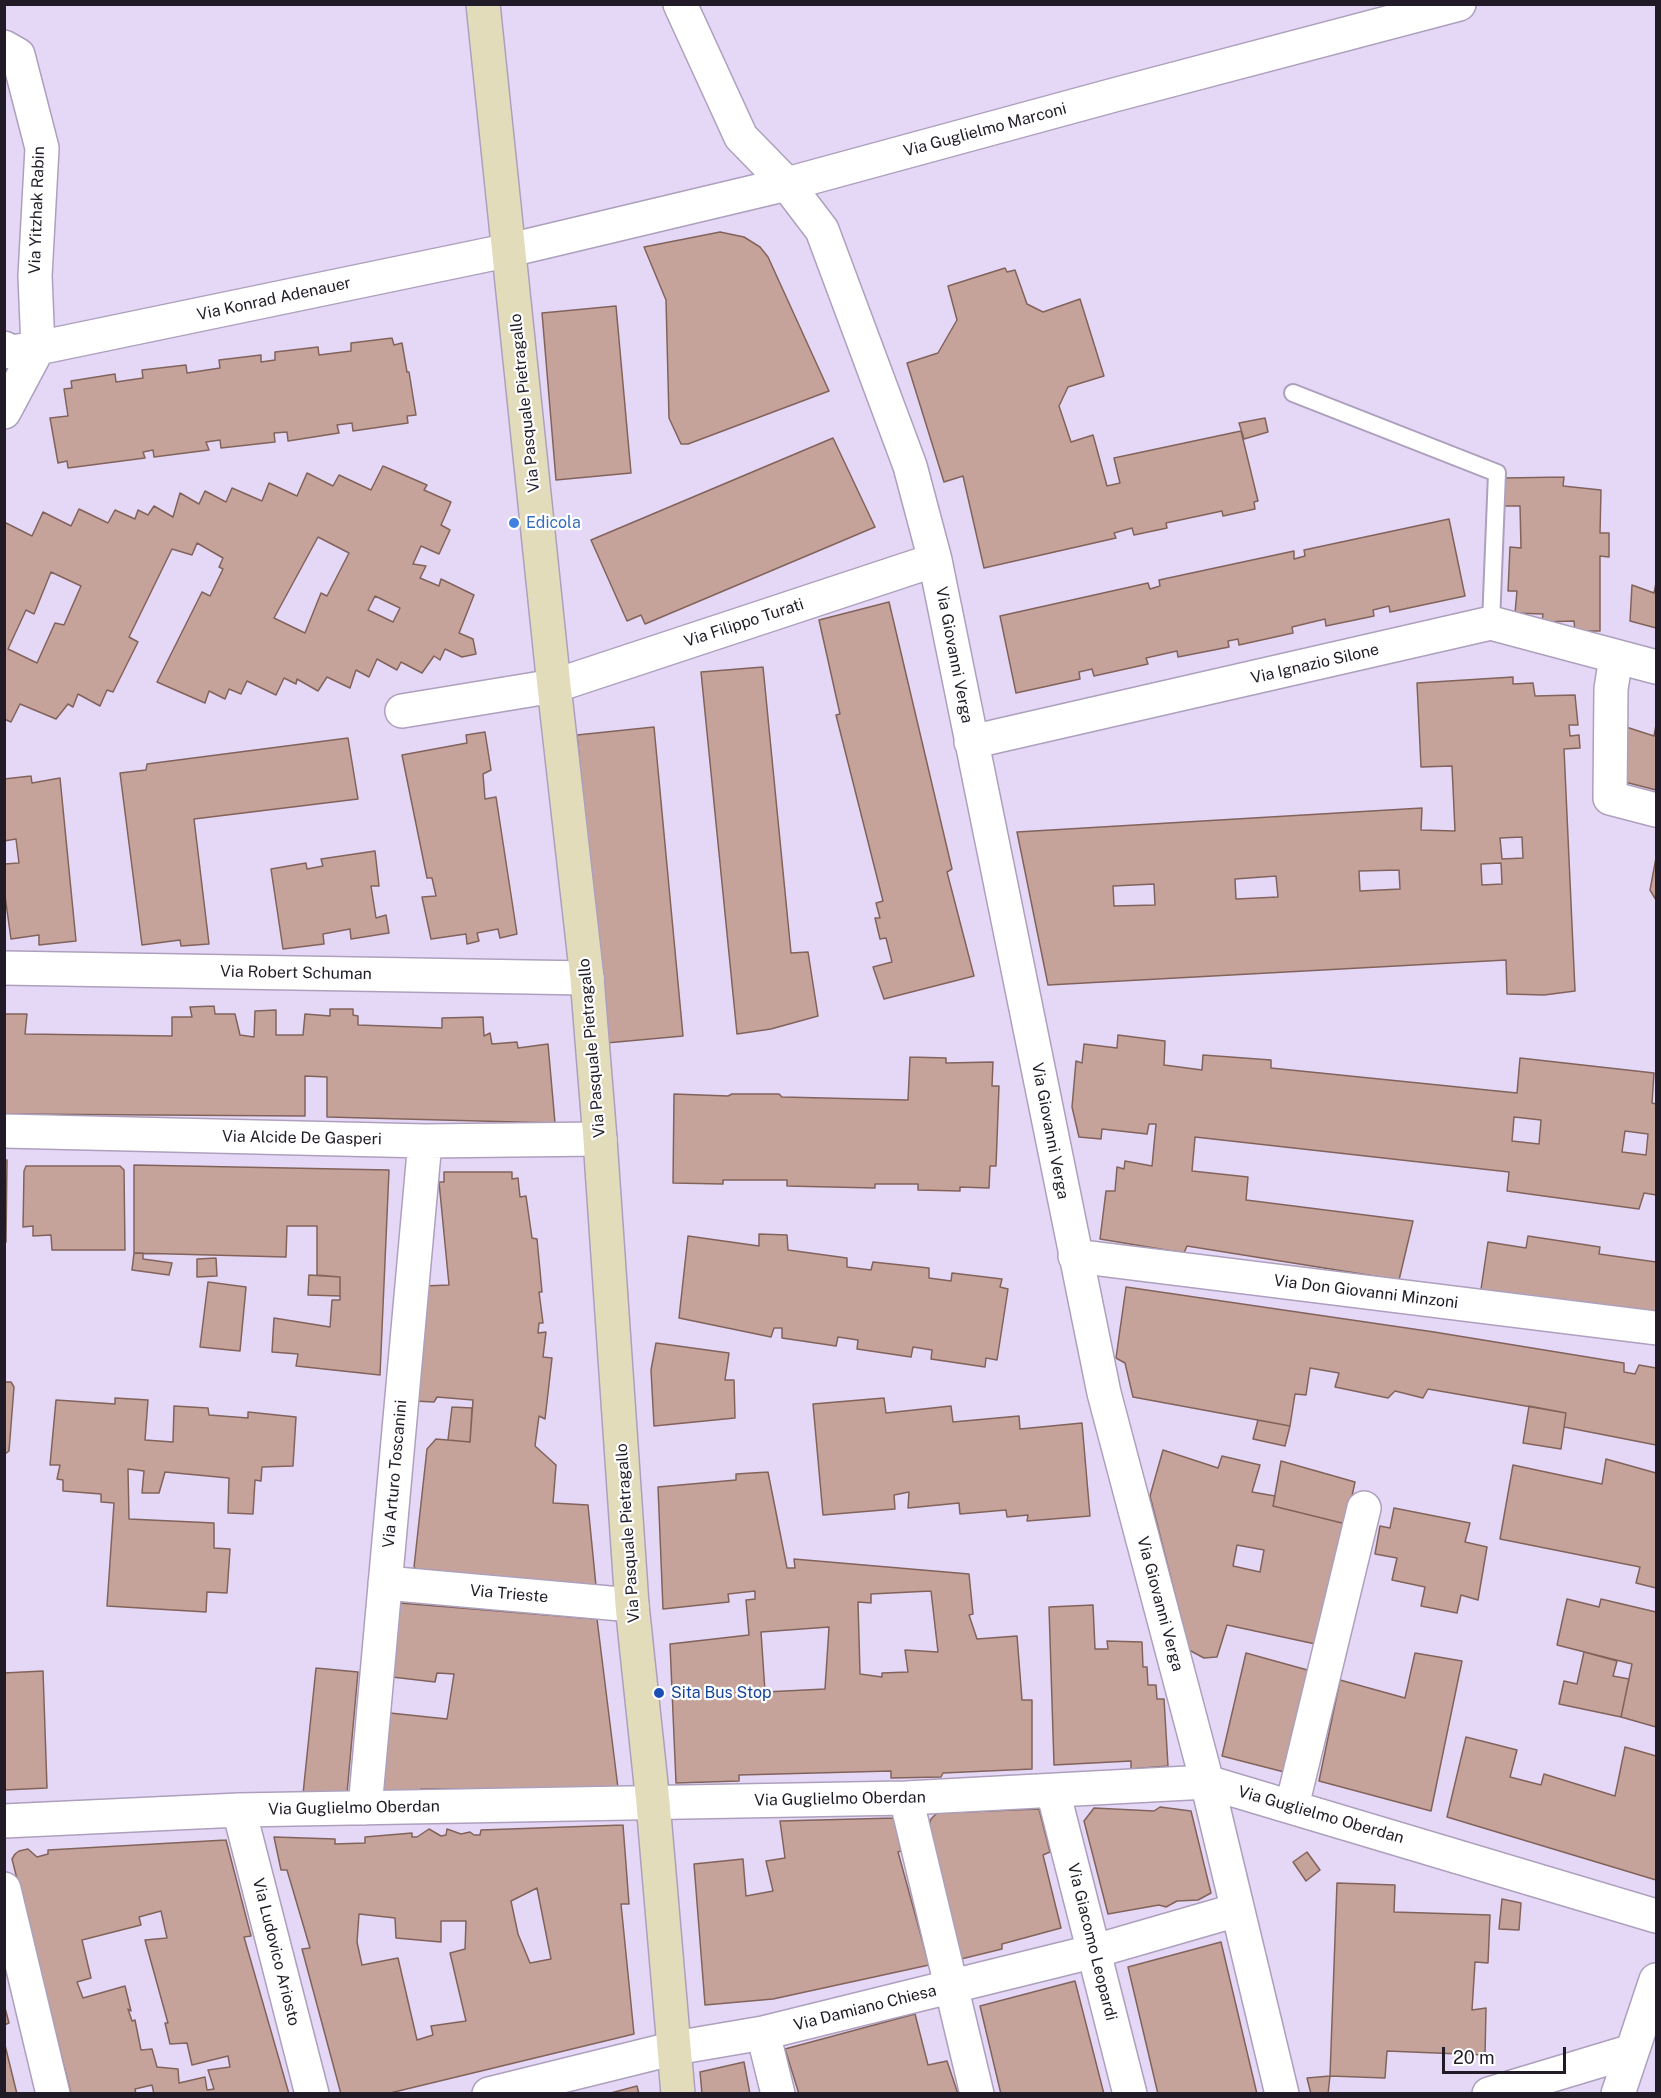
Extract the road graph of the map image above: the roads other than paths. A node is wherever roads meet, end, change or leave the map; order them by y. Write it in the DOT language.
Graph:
graph roads {
  1 [pos="483,4"];
  2 [pos="680,4"];
  3 [pos="1459,4"];
  4 [pos="4,47"];
  5 [pos="787,184"];
  6 [pos="510,250"];
  7 [pos="4,348"];
  8 [pos="38,348"];
  9 [pos="1293,393"];
  10 [pos="4,412"];
  11 [pos="935,560"];
  12 [pos="1491,623"];
  13 [pos="1617,657"];
  14 [pos="1656,667"];
  15 [pos="554,686"];
  16 [pos="402,711"];
  17 [pos="971,742"];
  18 [pos="1656,810"];
  19 [pos="4,968"];
  20 [pos="586,978"];
  21 [pos="4,1131"];
  22 [pos="600,1139"];
  23 [pos="425,1140"];
  24 [pos="1075,1256"];
  25 [pos="1656,1328"];
  26 [pos="1364,1508"];
  27 [pos="385,1582"];
  28 [pos="632,1605"];
  29 [pos="1207,1782"];
  30 [pos="1053,1791"];
  31 [pos="906,1798"];
  32 [pos="653,1803"];
  33 [pos="1292,1806"];
  34 [pos="365,1808"];
  35 [pos="239,1810"];
  36 [pos="4,1821"];
  37 [pos="4,1889"];
  38 [pos="1237,1910"];
  39 [pos="1656,1916"];
  40 [pos="1095,1951"];
  41 [pos="1656,1984"];
  42 [pos="950,1987"];
  43 [pos="763,2033"];
  44 [pos="675,2048"];
  45 [pos="1632,2051"];
  46 [pos="53,2094"];
  47 [pos="312,2094"];
  48 [pos="489,2094"];
  49 [pos="678,2094"];
  50 [pos="778,2094"];
  51 [pos="977,2094"];
  52 [pos="1130,2094"];
  53 [pos="1282,2094"];
  54 [pos="1489,2094"];
  55 [pos="1618,2094"];
  1 -- 6 [label="main road, Via Pasquale Pietragallo"];
  2 -- 5 [label="street, Via Giovanni Verga"];
  3 -- 5 [label="street, Via Guglielmo Marconi"];
  4 -- 8 [label="street, Via Yitzhak Rabin"];
  5 -- 6 [label="street, Via Guglielmo Marconi"];
  5 -- 11 [label="street, Via Giovanni Verga"];
  6 -- 8 [label="street, Via Konrad Adenauer"];
  6 -- 15 [label="main road, Via Pasquale Pietragallo"];
  7 -- 8 [label="street, Via Konrad Adenauer"];
  8 -- 10 [label="street"];
  9 -- 12 [label="lane"];
  11 -- 15 [label="street, Via Filippo Turati"];
  11 -- 17 [label="street, Via Giovanni Verga"];
  12 -- 13 [label="street, Via Ignazio Silone"];
  12 -- 17 [label="street, Via Ignazio Silone"];
  13 -- 14 [label="street, Via Ignazio Silone"];
  13 -- 18 [label="street"];
  15 -- 16 [label="street, Via Filippo Turati"];
  15 -- 20 [label="main road, Via Pasquale Pietragallo"];
  17 -- 24 [label="street, Via Giovanni Verga"];
  19 -- 20 [label="street, Via Robert Schuman"];
  20 -- 22 [label="main road, Via Pasquale Pietragallo"];
  21 -- 23 [label="street, Via Alcide De Gasperi"];
  22 -- 23 [label="street, Via Alcide De Gasperi"];
  22 -- 28 [label="main road, Via Pasquale Pietragallo"];
  23 -- 27 [label="street, Via Arturo Toscanini"];
  24 -- 25 [label="street, Via Don Giovanni Minzoni"];
  24 -- 29 [label="street, Via Giovanni Verga"];
  26 -- 33 [label="street"];
  27 -- 28 [label="street, Via Trieste"];
  27 -- 34 [label="street, Via Arturo Toscanini"];
  28 -- 32 [label="main road, Via Pasquale Pietragallo"];
  29 -- 30 [label="street, Via Guglielmo Oberdan"];
  29 -- 33 [label="street, Via Guglielmo Oberdan"];
  29 -- 38 [label="street, Via Giovanni Verga"];
  30 -- 31 [label="street, Via Guglielmo Oberdan"];
  30 -- 40 [label="street, Via Giacomo Leopardi"];
  31 -- 32 [label="street, Via Guglielmo Oberdan"];
  31 -- 42 [label="street"];
  32 -- 34 [label="street, Via Guglielmo Oberdan"];
  32 -- 44 [label="main road, Via Pasquale Pietragallo"];
  33 -- 39 [label="street, Via Guglielmo Oberdan"];
  34 -- 35 [label="street, Via Guglielmo Oberdan"];
  35 -- 36 [label="street, Via Guglielmo Oberdan"];
  35 -- 47 [label="street, Via Ludovico Ariosto"];
  37 -- 46 [label="street"];
  38 -- 40 [label="street, Via Damiano Chiesa"];
  38 -- 53 [label="street, Via Giovanni Verga"];
  40 -- 42 [label="street, Via Damiano Chiesa"];
  40 -- 52 [label="street, Via Giacomo Leopardi"];
  41 -- 45 [label="street"];
  42 -- 43 [label="street, Via Damiano Chiesa"];
  42 -- 51 [label="street"];
  43 -- 44 [label="street, Via Damiano Chiesa"];
  43 -- 50 [label="street"];
  44 -- 48 [label="street, Via Damiano Chiesa"];
  44 -- 49 [label="main road, Via Pasquale Pietragallo"];
  45 -- 54 [label="street"];
  45 -- 55 [label="street"];
}
